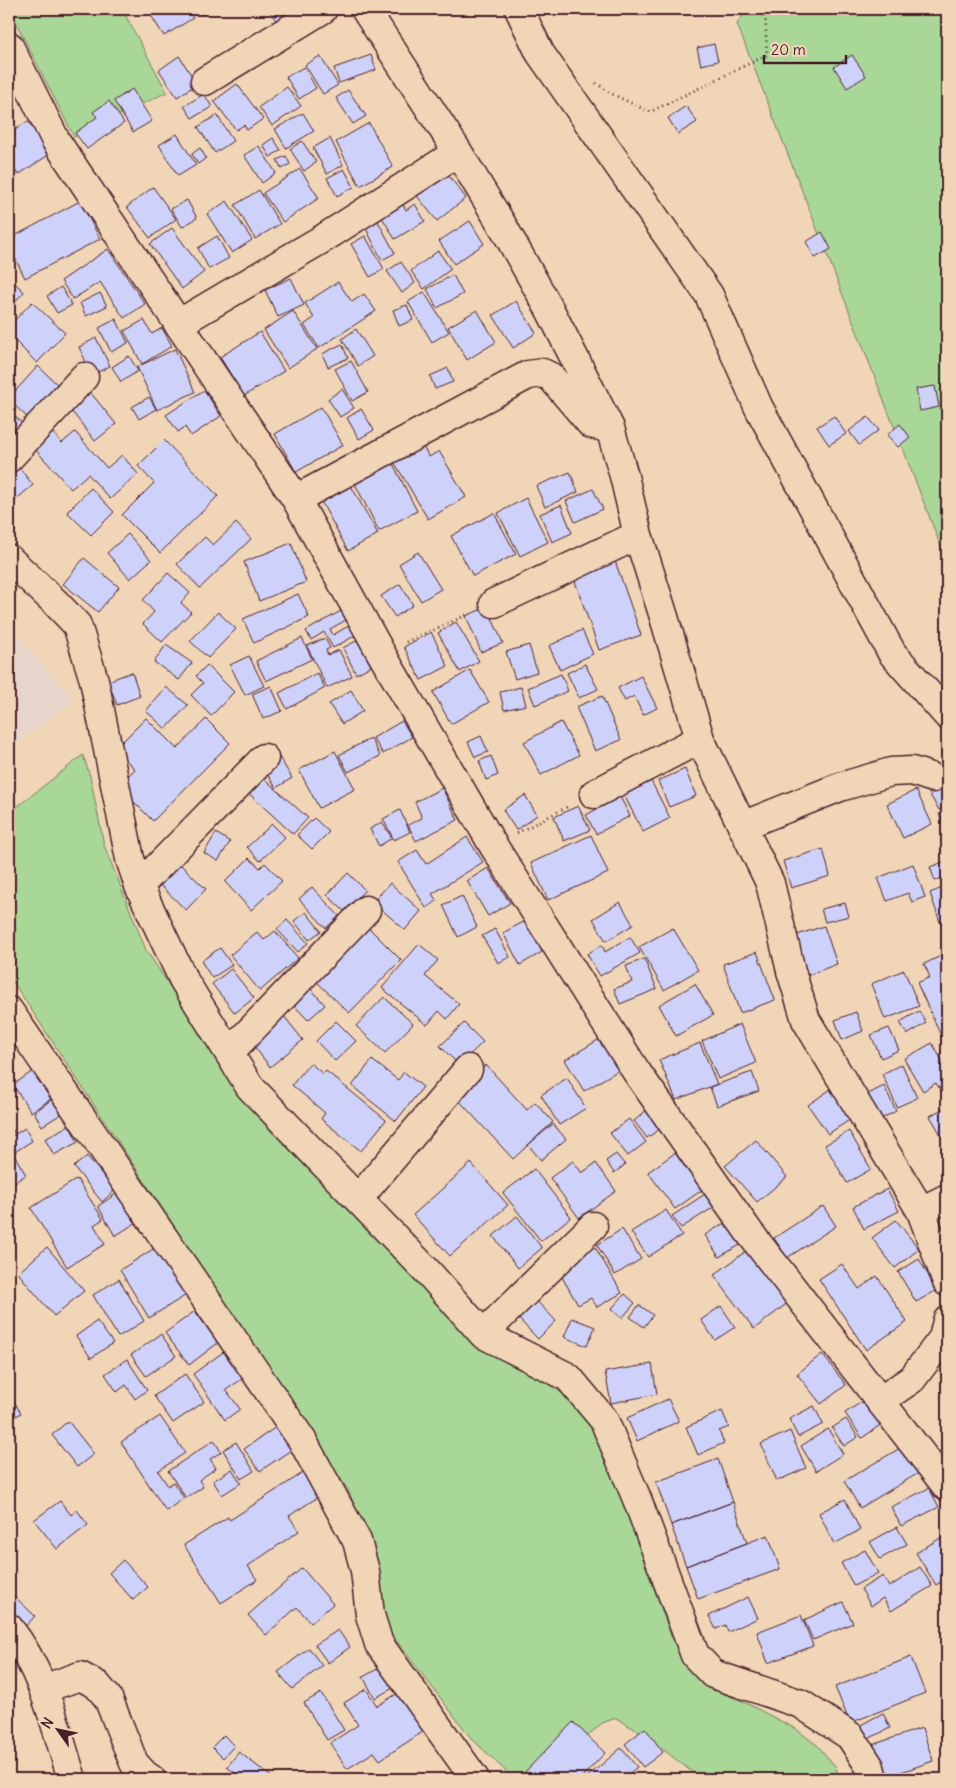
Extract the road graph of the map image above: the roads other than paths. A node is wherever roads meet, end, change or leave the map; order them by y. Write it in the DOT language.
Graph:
graph roads {
  1 [pos="323,9"];
  2 [pos="365,9"];
  3 [pos="520,9"];
  4 [pos="9,46"];
  5 [pos="205,81"];
  6 [pos="458,152"];
  7 [pos="178,324"];
  8 [pos="84,377"];
  9 [pos="610,428"];
  10 [pos="9,458"];
  11 [pos="296,498"];
  12 [pos="638,535"];
  13 [pos="9,559"];
  14 [pos="494,603"];
  15 [pos="947,715"];
  16 [pos="700,739"];
  17 [pos="264,758"];
  18 [pos="934,778"];
  19 [pos="594,794"];
  20 [pos="742,826"];
  21 [pos="139,886"];
  22 [pos="366,910"];
  23 [pos="9,1011"];
  24 [pos="229,1053"];
  25 [pos="468,1069"];
  26 [pos="947,1198"];
  27 [pos="358,1199"];
  28 [pos="921,1212"];
  29 [pos="593,1226"];
  30 [pos="947,1282"];
  31 [pos="947,1321"];
  32 [pos="483,1334"];
  33 [pos="880,1401"];
  34 [pos="947,1487"];
  35 [pos="9,1628"];
  36 [pos="43,1689"];
  37 [pos="72,1779"];
  38 [pos="151,1779"];
  39 [pos="475,1779"];
  40 [pos="873,1779"];
  1 -- 5 [label="street"];
  2 -- 6 [label="street"];
  3 -- 15 [label="street"];
  4 -- 7 [label="street"];
  6 -- 7 [label="street"];
  6 -- 9 [label="street"];
  7 -- 11 [label="street"];
  8 -- 10 [label="street"];
  9 -- 11 [label="street"];
  9 -- 12 [label="street"];
  11 -- 33 [label="street"];
  12 -- 14 [label="street"];
  12 -- 16 [label="street"];
  13 -- 21 [label="street"];
  16 -- 19 [label="street"];
  16 -- 20 [label="street"];
  17 -- 21 [label="street"];
  18 -- 20 [label="street"];
  20 -- 28 [label="street"];
  21 -- 24 [label="street"];
  22 -- 24 [label="street"];
  23 -- 39 [label="street"];
  24 -- 27 [label="street"];
  25 -- 27 [label="street"];
  26 -- 28 [label="street"];
  27 -- 32 [label="street"];
  28 -- 30 [label="street"];
  29 -- 32 [label="street"];
  31 -- 33 [label="street"];
  32 -- 40 [label="street"];
  33 -- 34 [label="street"];
  35 -- 36 [label="street"];
  36 -- 37 [label="street"];
  36 -- 38 [label="street"];
}
